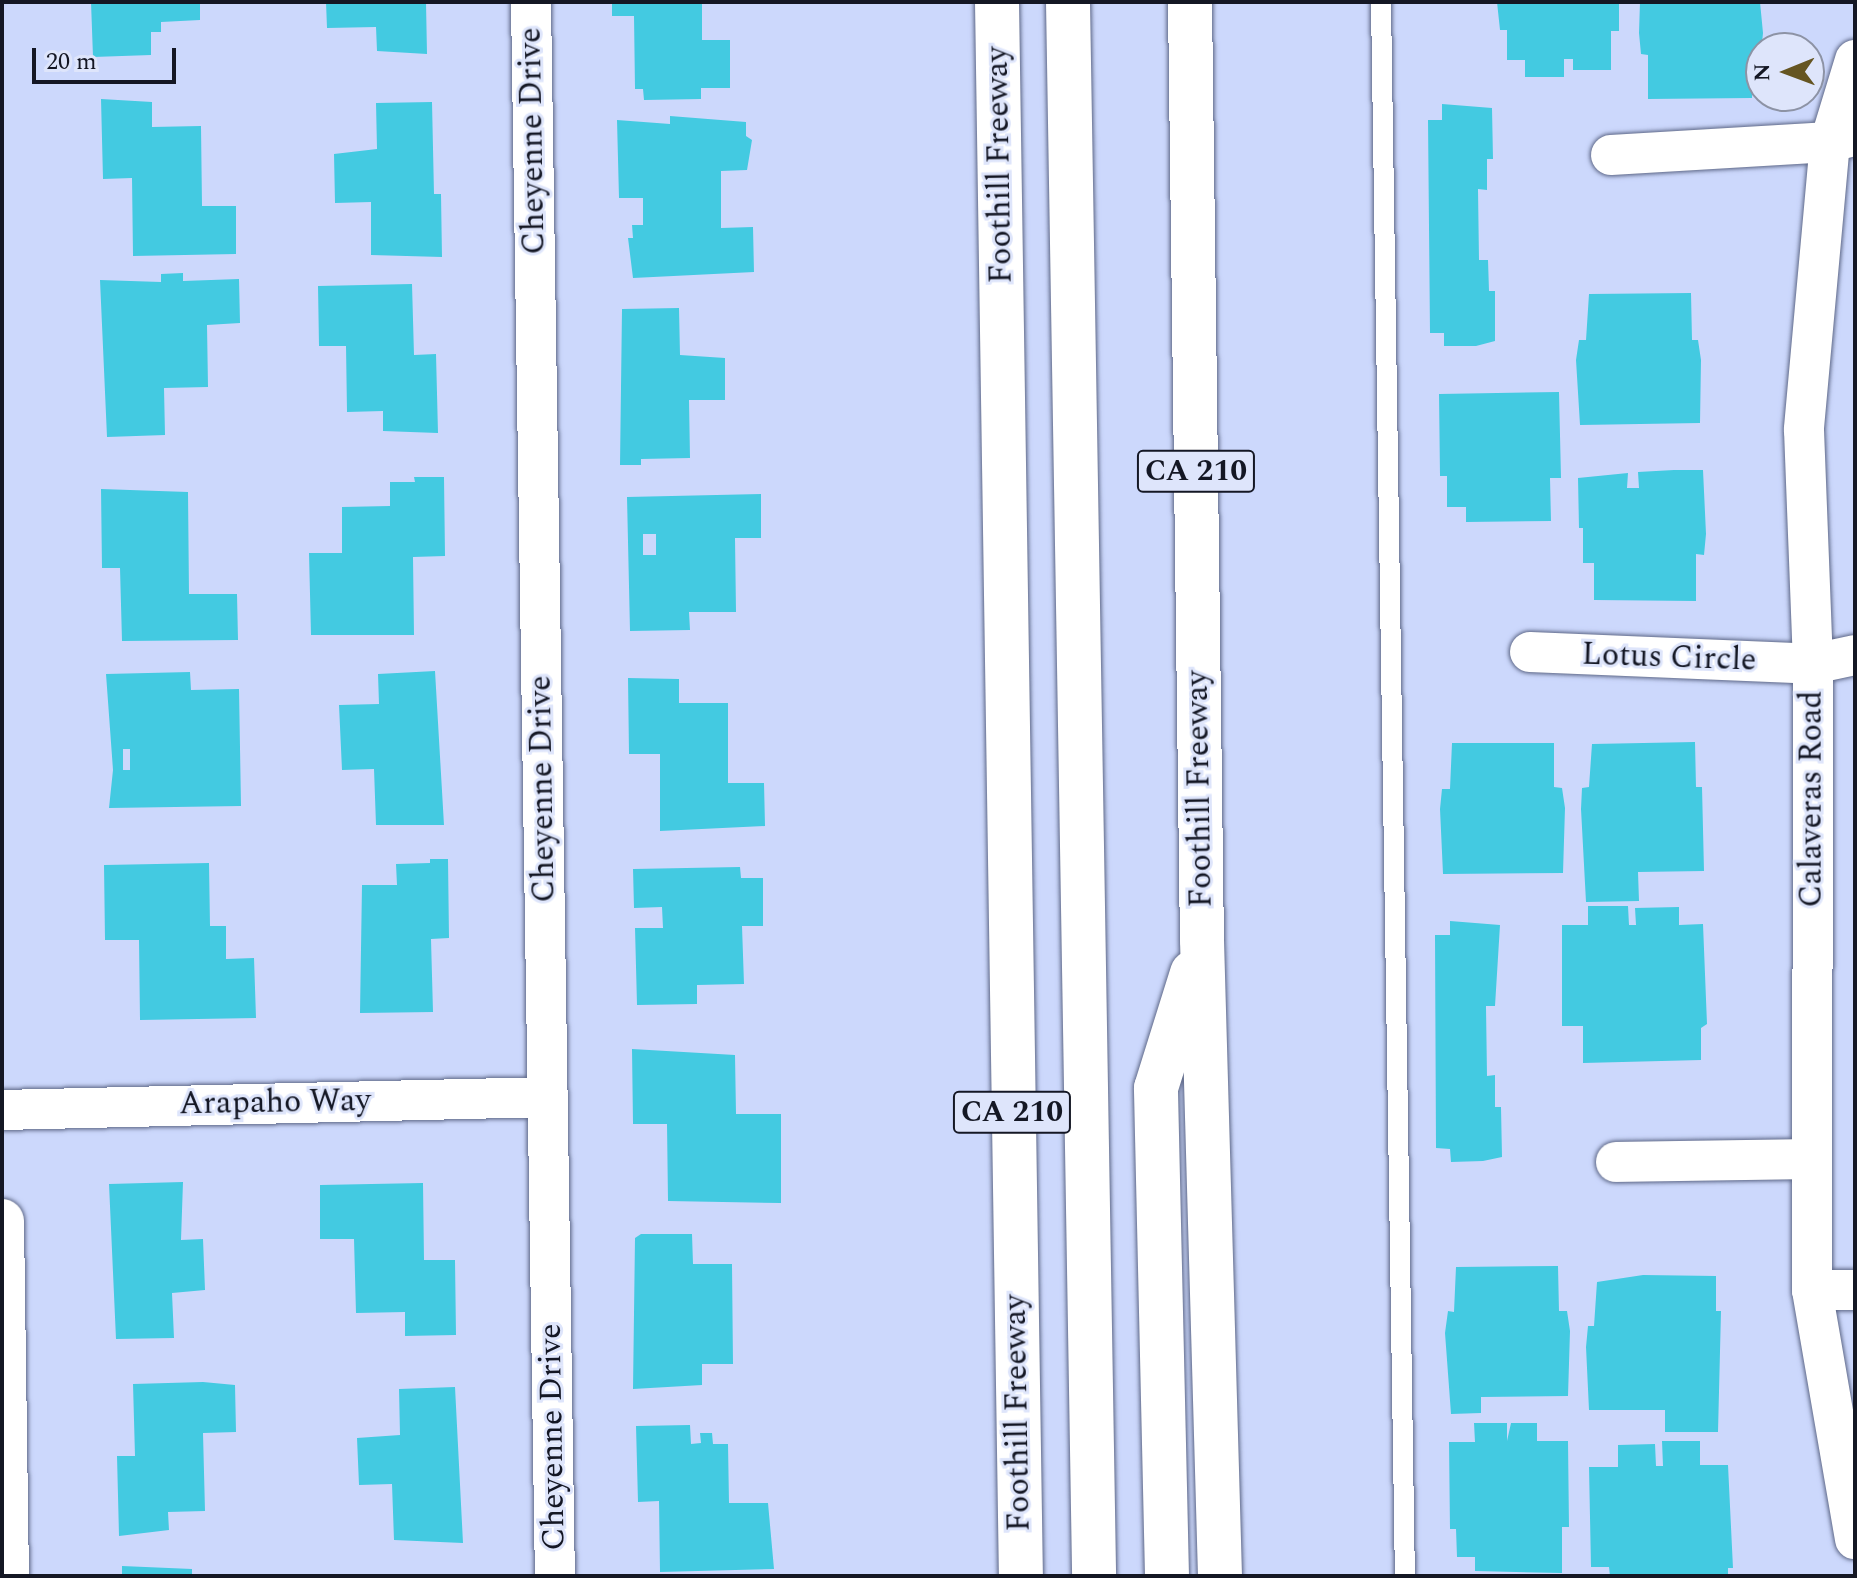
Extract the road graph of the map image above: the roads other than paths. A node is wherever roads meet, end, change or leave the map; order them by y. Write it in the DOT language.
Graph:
graph roads {
  1 [pos="531,2"];
  2 [pos="997,2"];
  3 [pos="1068,2"];
  4 [pos="1190,2"];
  5 [pos="1381,2"];
  6 [pos="1855,60"];
  7 [pos="1842,139"];
  8 [pos="1611,155"];
  9 [pos="1530,652"];
  10 [pos="1855,655"];
  11 [pos="1813,664"];
  12 [pos="1202,940"];
  13 [pos="548,1097"];
  14 [pos="2,1110"];
  15 [pos="1809,1159"];
  16 [pos="1616,1162"];
  17 [pos="2,1221"];
  18 [pos="1812,1290"];
  19 [pos="1855,1290"];
  20 [pos="1855,1539"];
  21 [pos="7,1576"];
  22 [pos="555,1576"];
  23 [pos="1021,1576"];
  24 [pos="1094,1576"];
  25 [pos="1167,1576"];
  26 [pos="1220,1576"];
  27 [pos="1405,1576"];
  1 -- 13 [label="street, Cheyenne Drive"];
  2 -- 23 [label="main road, Foothill Freeway / CA 210"];
  3 -- 24 [label="main road"];
  4 -- 12 [label="main road, Foothill Freeway / CA 210"];
  5 -- 27 [label="lane"];
  6 -- 7 [label="street, Calaveras Road"];
  7 -- 8 [label="street"];
  7 -- 11 [label="street, Calaveras Road"];
  9 -- 11 [label="street, Lotus Circle"];
  10 -- 11 [label="street, Lotus Circle"];
  11 -- 15 [label="street, Calaveras Road"];
  12 -- 25 [label="main road"];
  12 -- 26 [label="main road, Foothill Freeway / CA 210"];
  13 -- 14 [label="street, Arapaho Way"];
  13 -- 22 [label="street, Cheyenne Drive"];
  15 -- 16 [label="street"];
  15 -- 18 [label="street, Calaveras Road"];
  17 -- 21 [label="main road"];
  18 -- 19 [label="street"];
  18 -- 20 [label="street, Calaveras Road"];
}
